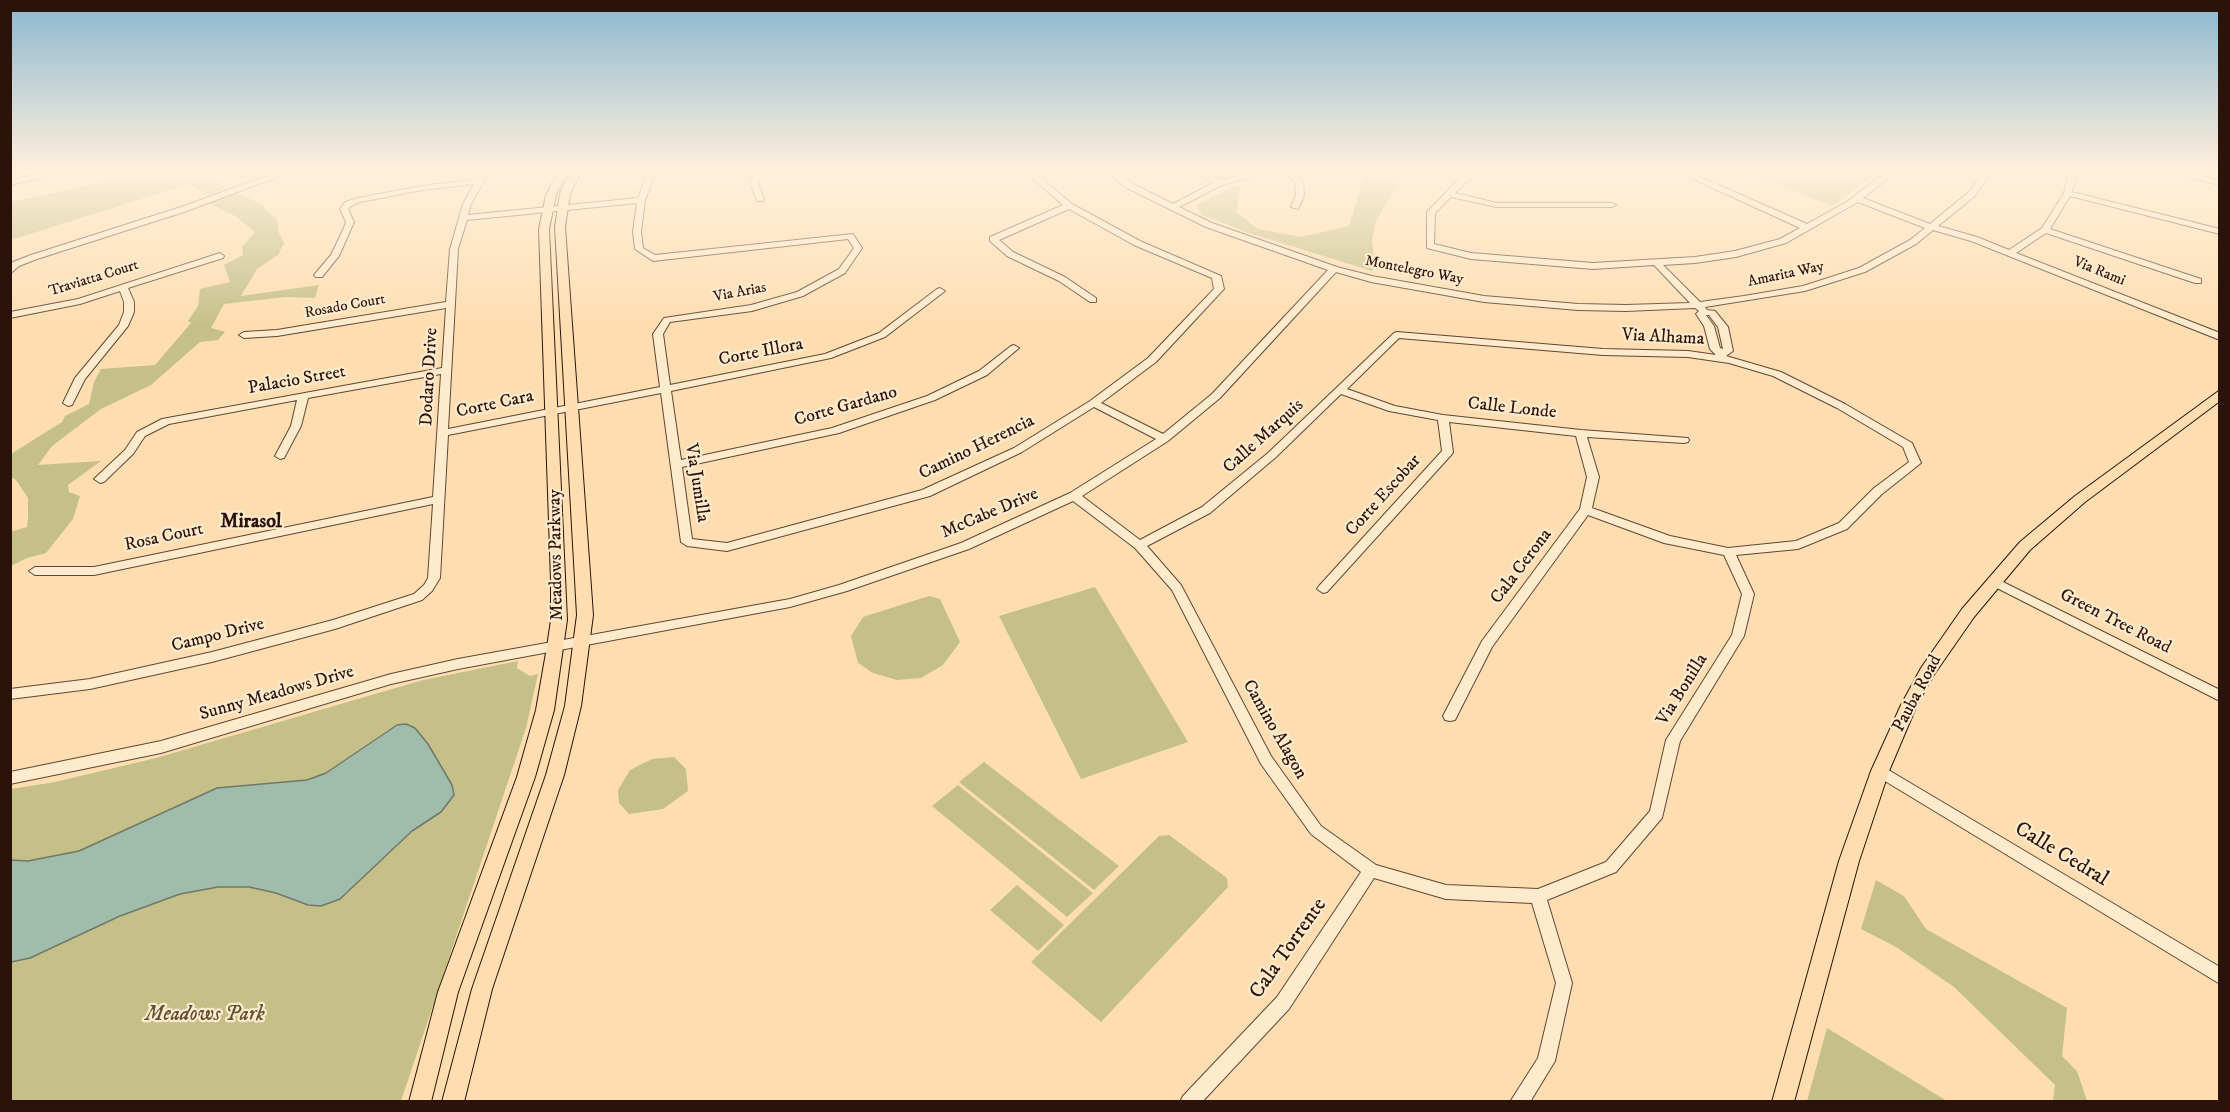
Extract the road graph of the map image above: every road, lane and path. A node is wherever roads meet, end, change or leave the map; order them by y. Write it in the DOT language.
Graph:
graph roads {
  1 [pos="138,224"];
  2 [pos="349,224"];
  3 [pos="460,224"];
  4 [pos="546,224"];
  5 [pos="561,224"];
  6 [pos="638,224"];
  7 [pos="1028,224"];
  8 [pos="1102,224"];
  9 [pos="1207,224"];
  10 [pos="1431,224"];
  11 [pos="1799,224"];
  12 [pos="1815,224"];
  13 [pos="1925,224"];
  14 [pos="2049,224"];
  15 [pos="2188,224"];
  16 [pos="1933,225"];
  17 [pos="1808,228"];
  18 [pos="2045,230"];
  19 [pos="2220,232"];
  20 [pos="2010,253"];
  21 [pos="220,256"];
  22 [pos="1658,264"];
  23 [pos="13,268"];
  24 [pos="1334,269"];
  25 [pos="320,275"];
  26 [pos="2198,281"];
  27 [pos="123,286"];
  28 [pos="940,291"];
  29 [pos="1093,300"];
  30 [pos="450,304"];
  31 [pos="1701,309"];
  32 [pos="10,315"];
  33 [pos="244,335"];
  34 [pos="1397,335"];
  35 [pos="2220,337"];
  36 [pos="1014,348"];
  37 [pos="1721,356"];
  38 [pos="447,370"];
  39 [pos="664,389"];
  40 [pos="1340,390"];
  41 [pos="2220,394"];
  42 [pos="303,396"];
  43 [pos="68,403"];
  44 [pos="1094,403"];
  45 [pos="572,406"];
  46 [pos="553,410"];
  47 [pos="1443,418"];
  48 [pos="444,433"];
  49 [pos="1581,433"];
  50 [pos="1164,439"];
  51 [pos="1684,440"];
  52 [pos="280,456"];
  53 [pos="675,465"];
  54 [pos="100,479"];
  55 [pos="1074,496"];
  56 [pos="440,499"];
  57 [pos="1586,510"];
  58 [pos="1139,545"];
  59 [pos="727,546"];
  60 [pos="1728,552"];
  61 [pos="35,571"];
  62 [pos="1993,581"];
  63 [pos="428,588"];
  64 [pos="1323,589"];
  65 [pos="581,642"];
  66 [pos="555,647"];
  67 [pos="10,694"];
  68 [pos="2220,696"];
  69 [pos="1450,716"];
  70 [pos="1880,771"];
  71 [pos="10,778"];
  72 [pos="1371,870"];
  73 [pos="1538,896"];
  74 [pos="2220,976"];
  75 [pos="420,1101"];
  76 [pos="453,1101"];
  77 [pos="1189,1101"];
  78 [pos="1520,1101"];
  79 [pos="1783,1101"];
  1 -- 23 [label="street"];
  2 -- 25 [label="street"];
  3 -- 30 [label="street, Dodaro Drive"];
  4 -- 46 [label="main road, Meadows Parkway"];
  5 -- 45 [label="main road, Meadows Parkway"];
  6 -- 39 [label="street, Via Arias"];
  7 -- 29 [label="street"];
  8 -- 44 [label="street, Camino Herencia"];
  9 -- 24 [label="street, Montelegro Way"];
  10 -- 22 [label="street"];
  11 -- 17 [label="street"];
  12 -- 17 [label="street"];
  13 -- 16 [label="street, Via Rami"];
  14 -- 18 [label="street"];
  15 -- 19 [label="street"];
  16 -- 20 [label="street, Via Rami"];
  16 -- 31 [label="street, Amarita Way"];
  17 -- 22 [label="street"];
  18 -- 20 [label="street"];
  18 -- 26 [label="street"];
  20 -- 35 [label="street, Via Rami"];
  21 -- 27 [label="street, Traviatta Court"];
  22 -- 31 [label="street"];
  24 -- 31 [label="street, Montelegro Way"];
  24 -- 50 [label="street, McCabe Drive"];
  27 -- 32 [label="street, Traviatta Court"];
  27 -- 43 [label="street"];
  28 -- 39 [label="street, Corte Illora"];
  30 -- 33 [label="street, Rosado Court"];
  30 -- 38 [label="street, Dodaro Drive"];
  31 -- 37 [label="street"];
  34 -- 37 [label="street, Via Alhama"];
  34 -- 40 [label="street, Calle Marquis"];
  36 -- 53 [label="street, Corte Gardano"];
  37 -- 60 [label="street, Via Alhama"];
  38 -- 42 [label="street, Palacio Street"];
  38 -- 48 [label="street, Dodaro Drive"];
  39 -- 45 [label="street, Corte Illora"];
  39 -- 53 [label="street, Via Jumilla"];
  40 -- 47 [label="street, Calle Londe"];
  40 -- 58 [label="street, Calle Marquis"];
  41 -- 62 [label="main road, Pauba Road"];
  42 -- 52 [label="street"];
  42 -- 54 [label="street, Palacio Street"];
  44 -- 50 [label="street"];
  44 -- 59 [label="street, Camino Herencia"];
  45 -- 46 [label="street, Corte Cara"];
  45 -- 65 [label="main road, Meadows Parkway"];
  46 -- 48 [label="street, Corte Cara"];
  46 -- 66 [label="main road, Meadows Parkway"];
  47 -- 49 [label="street, Calle Londe"];
  47 -- 64 [label="street, Corte Escobar"];
  48 -- 56 [label="street, Dodaro Drive"];
  49 -- 51 [label="street, Calle Londe"];
  49 -- 57 [label="street, Cala Cerona"];
  50 -- 55 [label="street, McCabe Drive"];
  53 -- 59 [label="street, Via Jumilla"];
  55 -- 58 [label="street, Camino Alagon"];
  55 -- 65 [label="street, McCabe Drive"];
  56 -- 61 [label="street, Rosa Court"];
  56 -- 63 [label="street, Dodaro Drive"];
  57 -- 60 [label="street"];
  57 -- 69 [label="street, Cala Cerona"];
  58 -- 72 [label="street, Camino Alagon"];
  60 -- 73 [label="street, Via Bonilla"];
  62 -- 68 [label="street, Green Tree Road"];
  62 -- 70 [label="main road, Pauba Road"];
  63 -- 67 [label="street, Campo Drive"];
  65 -- 66 [label="street, McCabe Drive"];
  65 -- 76 [label="main road, Meadows Parkway"];
  66 -- 71 [label="street, Sunny Meadows Drive"];
  66 -- 75 [label="main road, Meadows Parkway"];
  70 -- 74 [label="street, Calle Cedral"];
  70 -- 79 [label="main road, Pauba Road"];
  72 -- 73 [label="street, Camino Alagon"];
  72 -- 77 [label="street, Cala Torrente"];
  73 -- 78 [label="street"];
}
